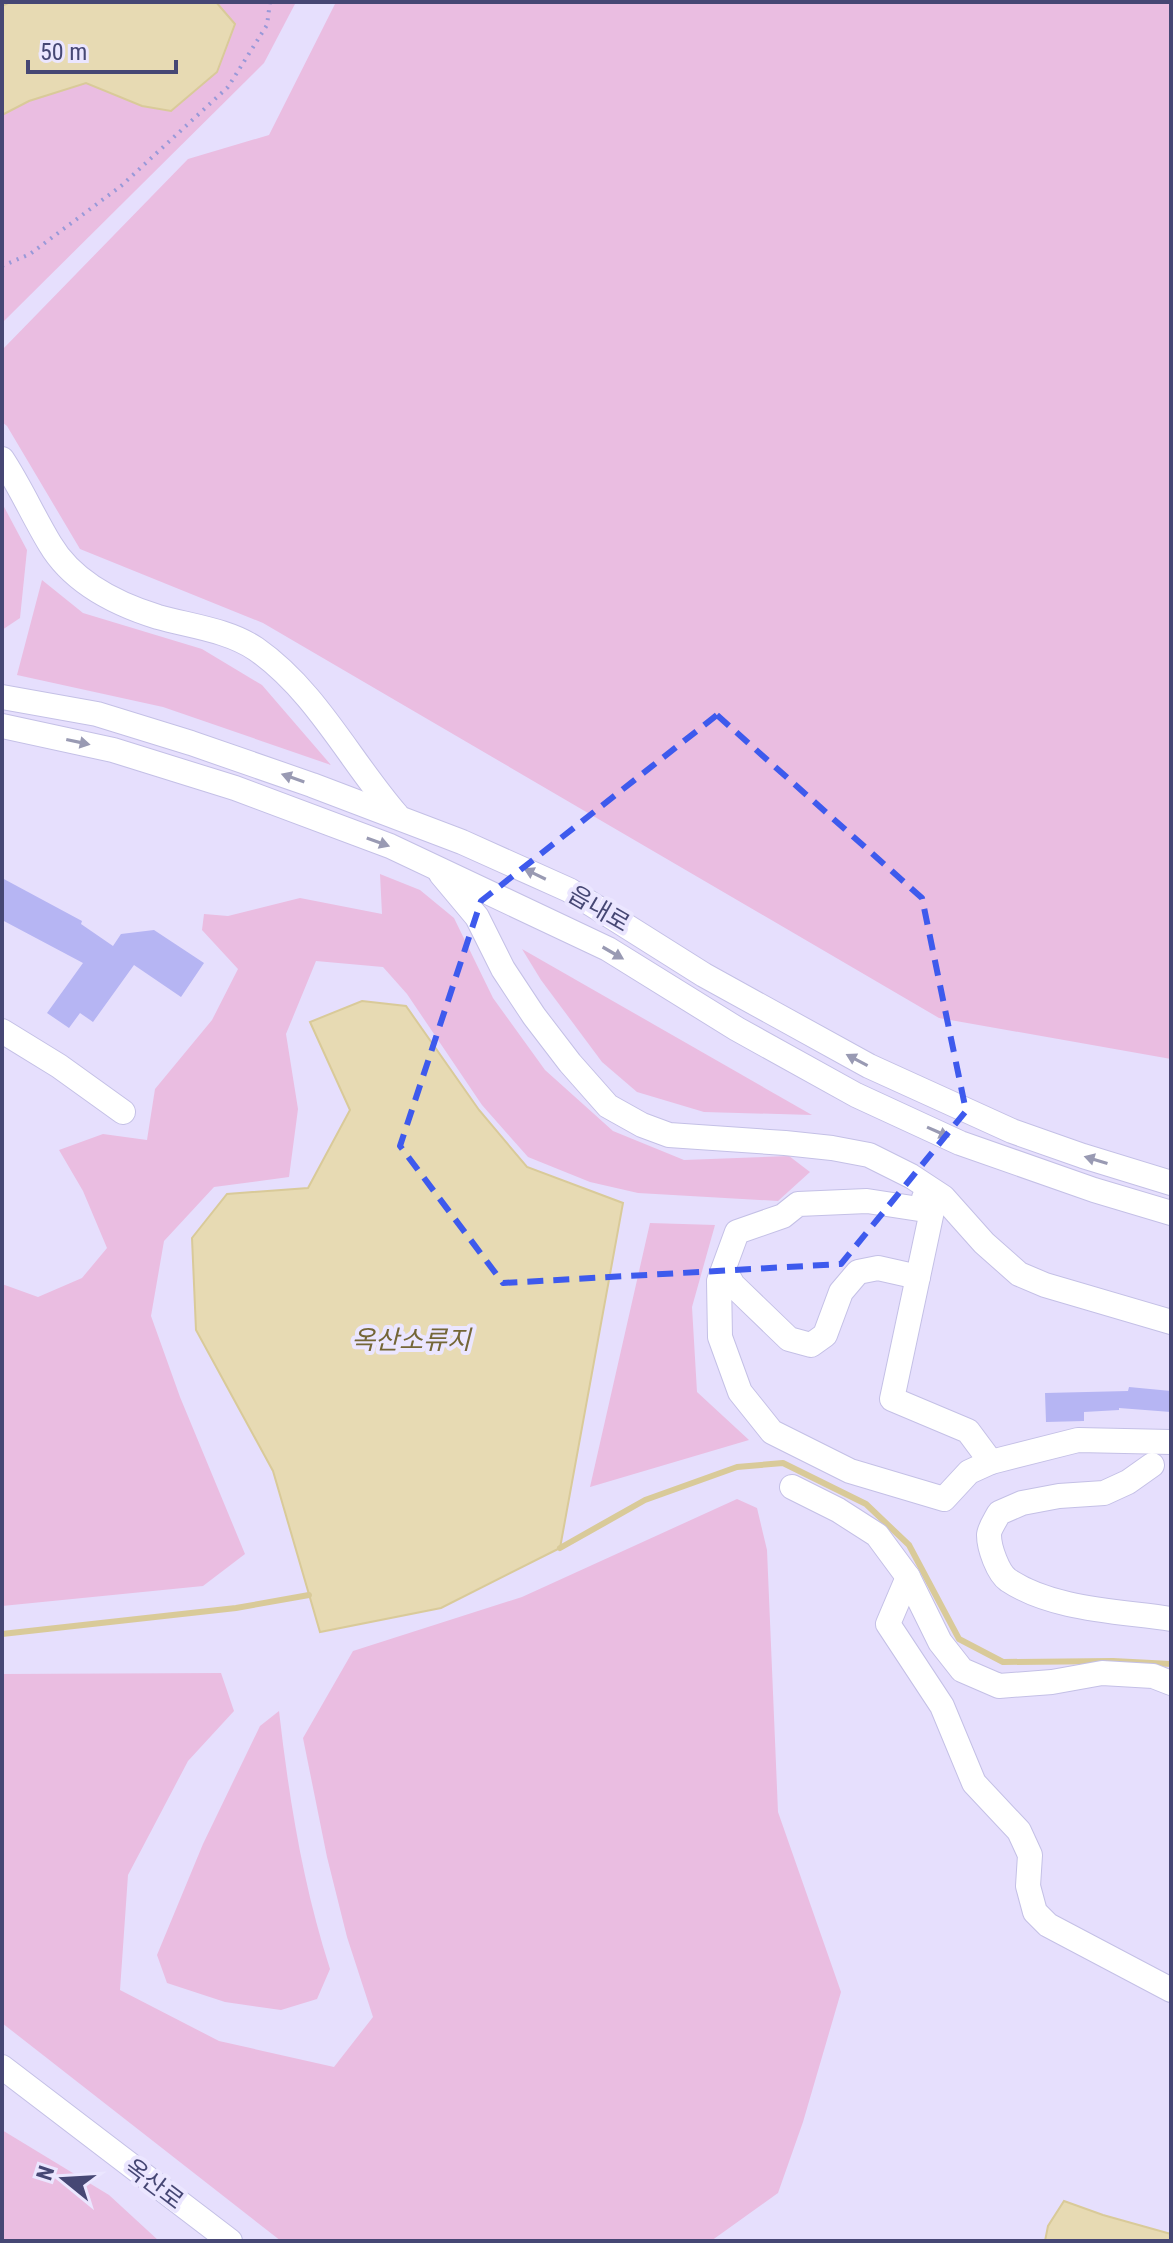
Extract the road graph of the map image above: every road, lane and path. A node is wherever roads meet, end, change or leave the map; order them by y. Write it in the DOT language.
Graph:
graph roads {
  1 [pos="270,2"];
  2 [pos="2,266"];
  3 [pos="2,459"];
  4 [pos="2,697"];
  5 [pos="2,726"];
  6 [pos="360,769"];
  7 [pos="350,799"];
  8 [pos="398,816"];
  9 [pos="435,867"];
  10 [pos="498,897"];
  11 [pos="477,917"];
  12 [pos="2,1031"];
  13 [pos="123,1112"];
  14 [pos="911,1176"];
  15 [pos="1171,1183"];
  16 [pos="932,1211"];
  17 [pos="1171,1213"];
  18 [pos="724,1269"];
  19 [pos="918,1277"];
  20 [pos="1171,1322"];
  21 [pos="1161,1455"];
  22 [pos="991,1462"];
  23 [pos="792,1487"];
  24 [pos="908,1577"];
  25 [pos="1171,1619"];
  26 [pos="1171,1683"];
  27 [pos="1171,1990"];
  28 [pos="2,2067"];
  29 [pos="230,2241"];
  1 -- 2 [label="path"];
  3 -- 6 [label="street"];
  7 -- 4 [label="street, 읍내로, one-way"];
  5 -- 9 [label="street, 읍내로, one-way"];
  6 -- 7 [label="street"];
  6 -- 8 [label="street"];
  7 -- 8 [label="street, 읍내로"];
  15 -- 8 [label="street, 읍내로, one-way"];
  9 -- 10 [label="street, 읍내로"];
  9 -- 11 [label="street"];
  10 -- 11 [label="street"];
  10 -- 17 [label="street, 읍내로, one-way"];
  11 -- 14 [label="street"];
  12 -- 13 [label="street"];
  14 -- 16 [label="street"];
  14 -- 20 [label="street"];
  16 -- 18 [label="street"];
  16 -- 19 [label="street"];
  18 -- 19 [label="street"];
  18 -- 22 [label="street"];
  19 -- 22 [label="street"];
  21 -- 22 [label="street"];
  21 -- 25 [label="street"];
  23 -- 24 [label="street"];
  24 -- 26 [label="street"];
  24 -- 27 [label="street"];
  28 -- 29 [label="street, 옥산로"];
}
